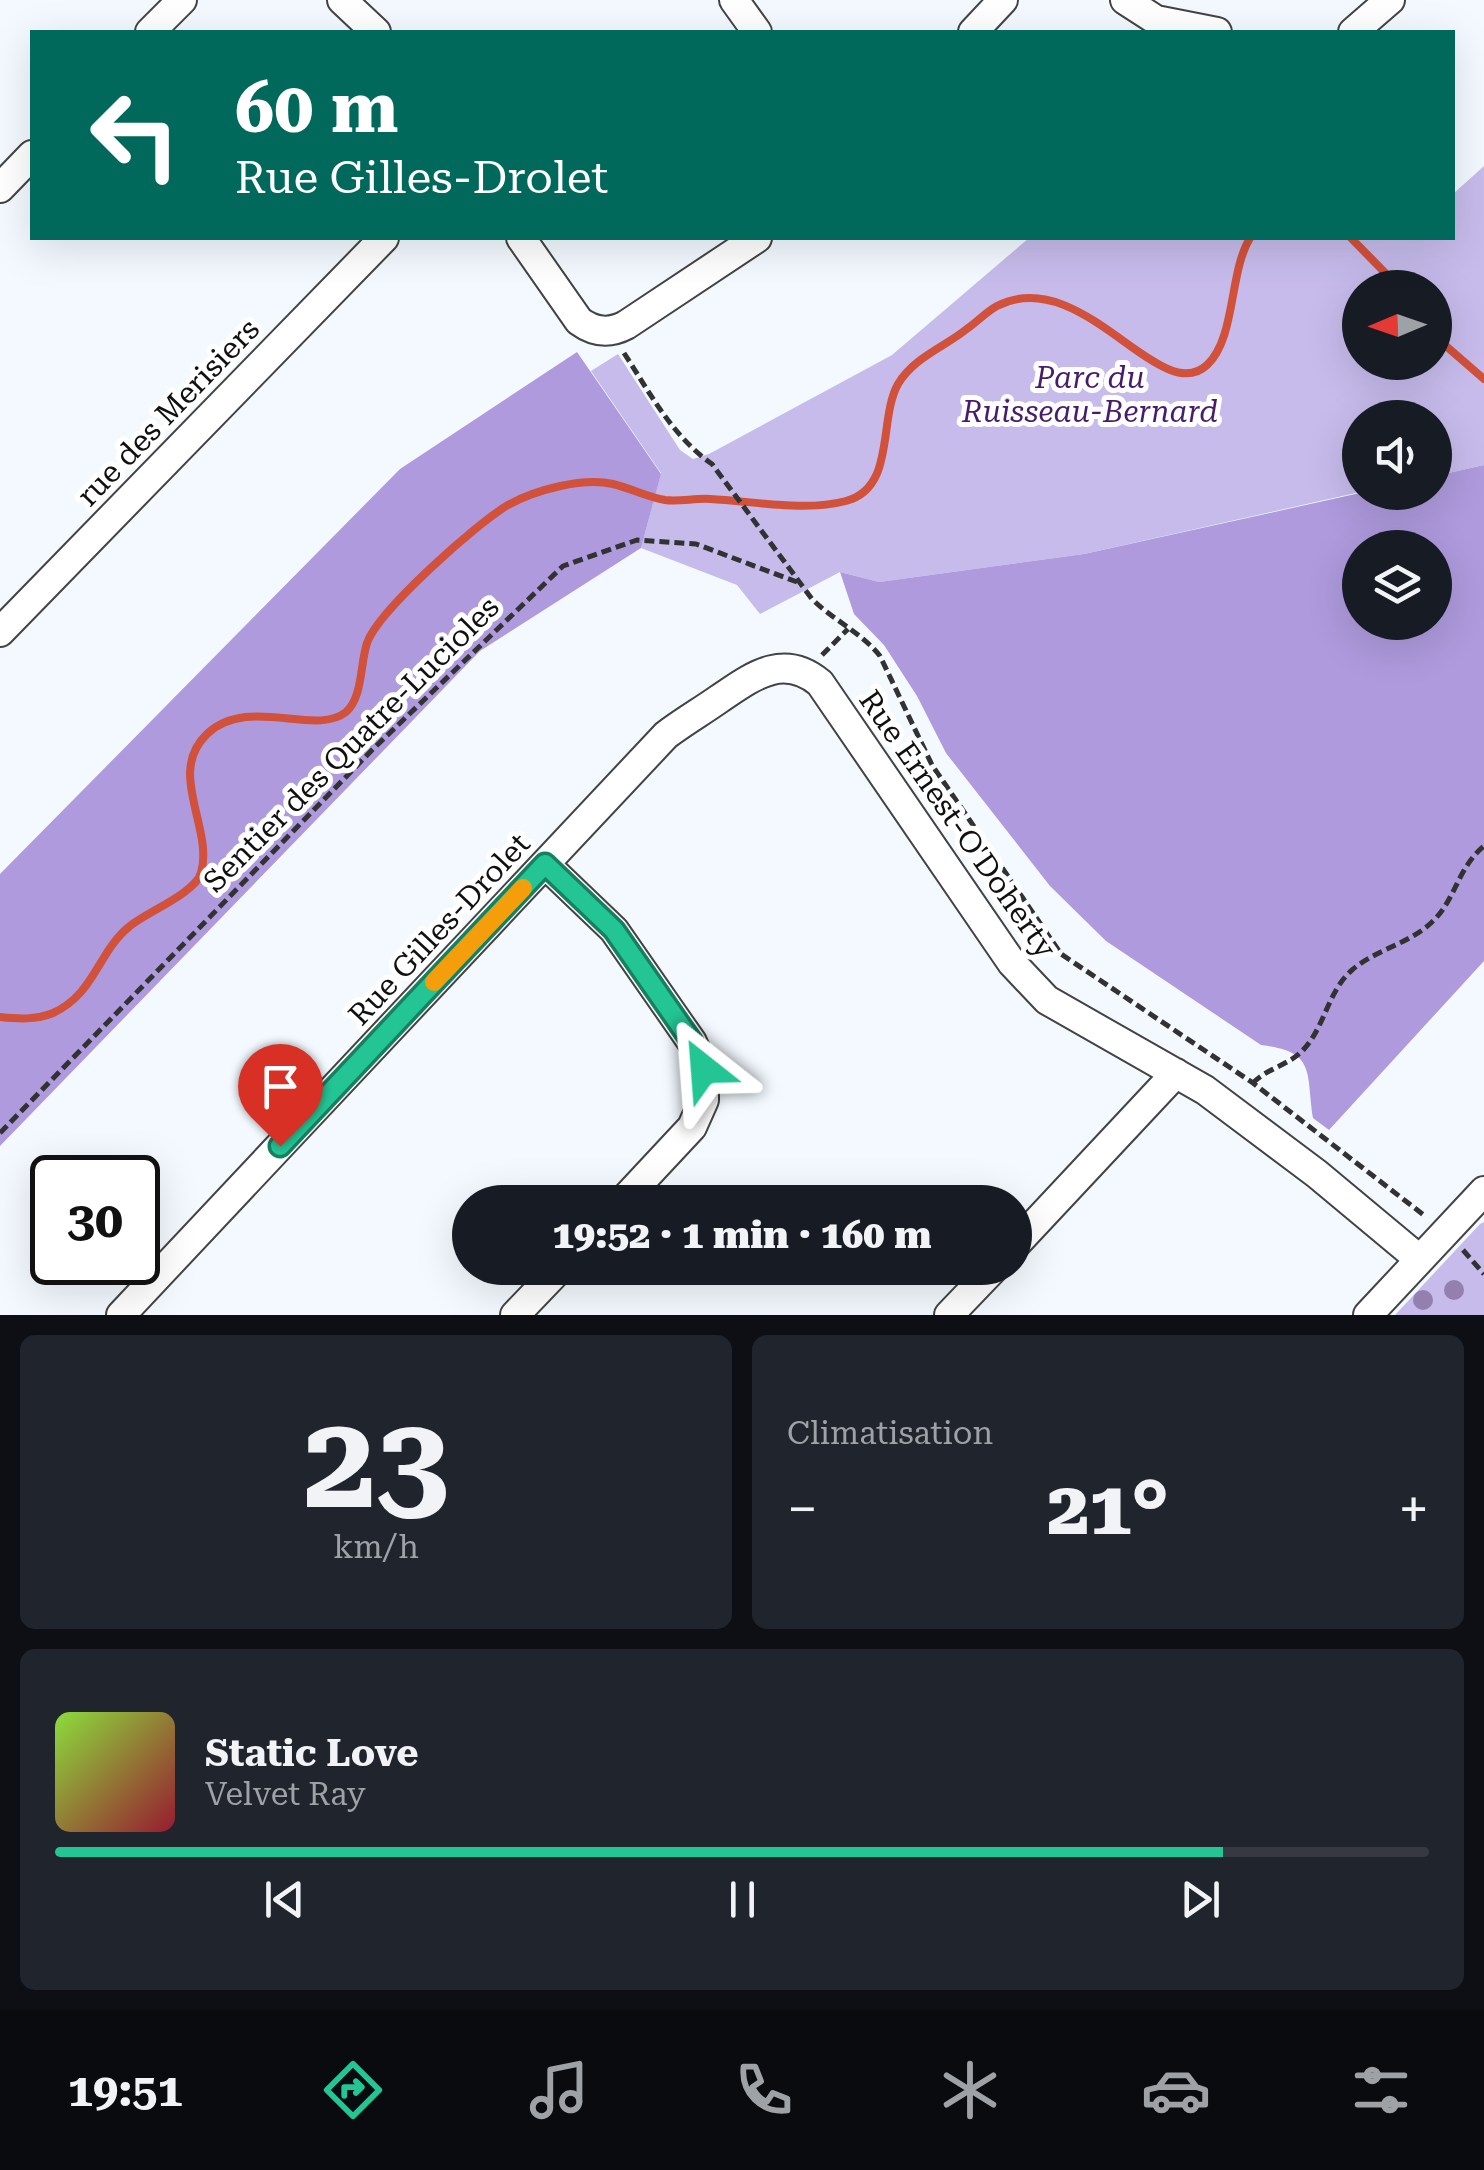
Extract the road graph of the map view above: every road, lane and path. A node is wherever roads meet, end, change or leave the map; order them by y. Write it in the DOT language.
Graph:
graph roads {
  1 [pos="182,0"];
  2 [pos="342,0"];
  3 [pos="734,0"];
  4 [pos="1004,0"];
  5 [pos="1125,0"];
  6 [pos="1390,0"];
  7 [pos="152,30"];
  8 [pos="374,30"];
  9 [pos="756,30"];
  10 [pos="975,30"];
  11 [pos="1207,30"];
  12 [pos="1355,30"];
  13 [pos="30,157"];
  14 [pos="0,188"];
  15 [pos="382,240"];
  16 [pos="522,240"];
  17 [pos="754,240"];
  18 [pos="617,342"];
  19 [pos="800,582"];
  20 [pos="848,629"];
  21 [pos="0,632"];
  22 [pos="819,657"];
  23 [pos="788,668"];
  24 [pos="1484,846"];
  25 [pos="545,864"];
  26 [pos="1176,1074"];
  27 [pos="1253,1083"];
  28 [pos="0,1133"];
  29 [pos="638,1185"];
  30 [pos="1484,1191"];
  31 [pos="1424,1215"];
  32 [pos="1032,1227"];
  33 [pos="1462,1249"];
  34 [pos="1419,1259"];
  35 [pos="1484,1274"];
  36 [pos="544,1285"];
  37 [pos="978,1285"];
  38 [pos="120,1315"];
  39 [pos="515,1315"];
  40 [pos="949,1315"];
  41 [pos="1368,1315"];
  1 -- 7 [label="street"];
  2 -- 8 [label="street"];
  3 -- 9 [label="street"];
  4 -- 10 [label="street"];
  5 -- 11 [label="street"];
  6 -- 12 [label="street"];
  13 -- 14 [label="street"];
  15 -- 21 [label="street, rue des Merisiers"];
  16 -- 18 [label="street"];
  17 -- 18 [label="street"];
  18 -- 19 [label="path, Rue Ernest-O'Doherty"];
  19 -- 20 [label="path, Rue Ernest-O'Doherty"];
  19 -- 28 [label="path, Sentier des Quatre-Lucioles"];
  20 -- 22 [label="path"];
  20 -- 27 [label="path, Rue Ernest-O'Doherty"];
  23 -- 25 [label="street, Rue Gilles-Drolet"];
  23 -- 26 [label="street, Rue Ernest-O'Doherty"];
  24 -- 27 [label="path"];
  25 -- 29 [label="street"];
  25 -- 38 [label="street, Rue Gilles-Drolet"];
  26 -- 32 [label="street"];
  26 -- 34 [label="street, Rue Ernest-O'Doherty"];
  27 -- 31 [label="path, Rue Ernest-O'Doherty"];
  30 -- 34 [label="street"];
  33 -- 35 [label="path"];
  34 -- 41 [label="street"];
  36 -- 39 [label="street"];
  37 -- 40 [label="street"];
}
